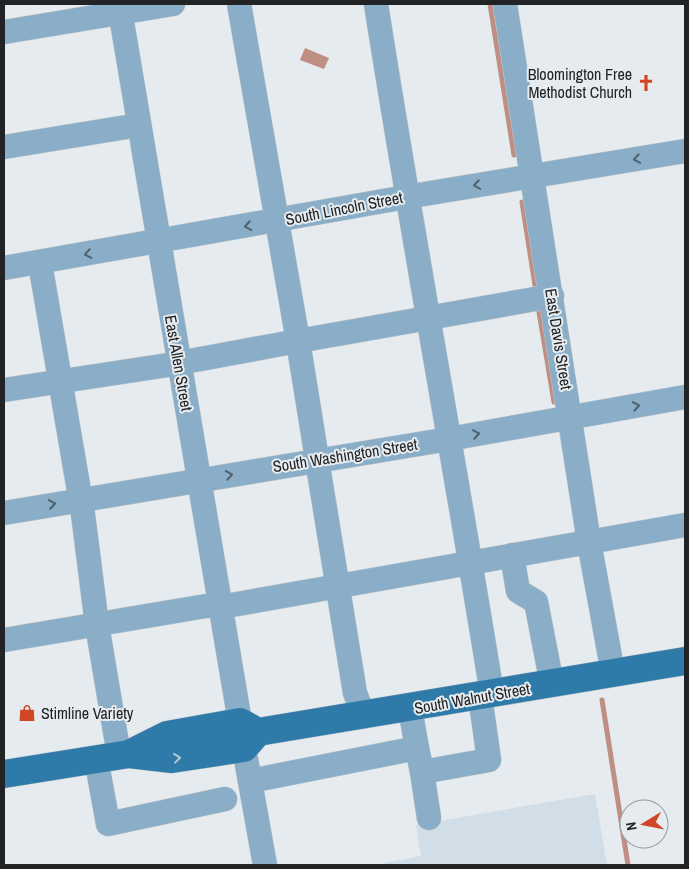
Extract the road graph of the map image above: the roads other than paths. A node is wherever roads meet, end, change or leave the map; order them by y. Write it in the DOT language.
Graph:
graph roads {
  1 [pos="173,4"];
  2 [pos="239,4"];
  3 [pos="376,4"];
  4 [pos="505,4"];
  5 [pos="119,8"];
  6 [pos="4,32"];
  7 [pos="139,125"];
  8 [pos="4,147"];
  9 [pos="685,151"];
  10 [pos="533,176"];
  11 [pos="406,197"];
  12 [pos="278,221"];
  13 [pos="159,242"];
  14 [pos="40,263"];
  15 [pos="4,268"];
  16 [pos="552,296"];
  17 [pos="428,318"];
  18 [pos="298,341"];
  19 [pos="179,363"];
  20 [pos="61,382"];
  21 [pos="4,390"];
  22 [pos="685,396"];
  23 [pos="571,417"];
  24 [pos="449,439"];
  25 [pos="318,466"];
  26 [pos="199,480"];
  27 [pos="79,499"];
  28 [pos="4,513"];
  29 [pos="685,524"];
  30 [pos="590,546"];
  31 [pos="513,560"];
  32 [pos="470,567"];
  33 [pos="336,585"];
  34 [pos="220,606"];
  35 [pos="97,625"];
  36 [pos="4,640"];
  37 [pos="685,661"];
  38 [pos="613,674"];
  39 [pos="552,684"];
  40 [pos="486,695"];
  41 [pos="410,708"];
  42 [pos="364,716"];
  43 [pos="248,734"];
  44 [pos="417,748"];
  45 [pos="114,756"];
  46 [pos="422,772"];
  47 [pos="4,774"];
  48 [pos="250,781"];
  49 [pos="225,799"];
  50 [pos="429,818"];
  51 [pos="265,865"];
  1 -- 5 [label="street"];
  2 -- 12 [label="street"];
  3 -- 11 [label="street"];
  4 -- 10 [label="street, East Davis Street"];
  5 -- 6 [label="street"];
  5 -- 7 [label="street, East Allen Street"];
  7 -- 8 [label="street"];
  7 -- 13 [label="street, East Allen Street"];
  9 -- 10 [label="street, South Lincoln Street, one-way"];
  10 -- 11 [label="street, South Lincoln Street, one-way"];
  10 -- 16 [label="street, East Davis Street"];
  11 -- 12 [label="street, South Lincoln Street"];
  11 -- 17 [label="street"];
  12 -- 13 [label="street, South Lincoln Street, one-way"];
  12 -- 18 [label="street"];
  13 -- 14 [label="street, South Lincoln Street, one-way"];
  13 -- 19 [label="street, East Allen Street"];
  14 -- 15 [label="street, South Lincoln Street"];
  14 -- 20 [label="street"];
  16 -- 17 [label="street"];
  16 -- 23 [label="street, East Davis Street"];
  17 -- 18 [label="street"];
  17 -- 24 [label="street"];
  18 -- 19 [label="street"];
  18 -- 25 [label="street"];
  19 -- 20 [label="street"];
  19 -- 26 [label="street, East Allen Street"];
  20 -- 21 [label="street"];
  20 -- 27 [label="street"];
  23 -- 22 [label="street, South Washington Street, one-way"];
  24 -- 23 [label="street, South Washington Street, one-way"];
  23 -- 30 [label="street, East Davis Street"];
  24 -- 25 [label="street, South Washington Street"];
  24 -- 32 [label="street"];
  26 -- 25 [label="street, South Washington Street, one-way"];
  25 -- 33 [label="street"];
  26 -- 27 [label="street, South Washington Street"];
  26 -- 34 [label="street, East Allen Street"];
  28 -- 27 [label="street, South Washington Street, one-way"];
  27 -- 35 [label="street"];
  29 -- 30 [label="street"];
  30 -- 31 [label="street"];
  30 -- 38 [label="street, East Davis Street"];
  31 -- 32 [label="street"];
  31 -- 39 [label="street"];
  32 -- 33 [label="street"];
  32 -- 40 [label="street"];
  33 -- 34 [label="street"];
  33 -- 42 [label="street"];
  34 -- 35 [label="street"];
  34 -- 43 [label="street, East Allen Street"];
  35 -- 36 [label="street"];
  35 -- 45 [label="street"];
  37 -- 38 [label="main road, South Walnut Street"];
  38 -- 39 [label="main road, South Walnut Street"];
  39 -- 40 [label="main road, South Walnut Street"];
  40 -- 41 [label="main road, South Walnut Street"];
  40 -- 46 [label="street"];
  41 -- 42 [label="main road, South Walnut Street"];
  41 -- 44 [label="street"];
  42 -- 43 [label="main road, South Walnut Street"];
  43 -- 45 [label="main road, South Walnut Street"];
  43 -- 48 [label="street, East Allen Street"];
  44 -- 46 [label="street"];
  44 -- 48 [label="street"];
  45 -- 47 [label="main road, South Walnut Street"];
  45 -- 49 [label="street"];
  46 -- 50 [label="street"];
  48 -- 51 [label="street, East Allen Street"];
}
